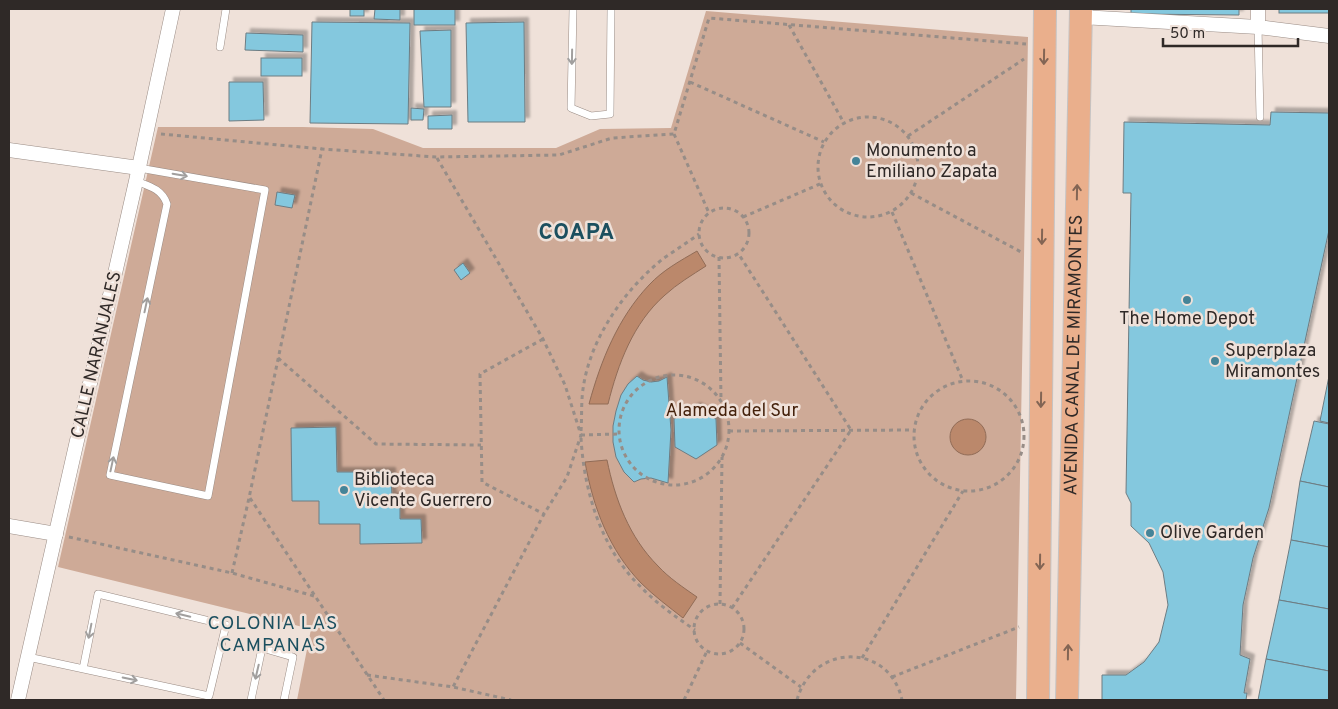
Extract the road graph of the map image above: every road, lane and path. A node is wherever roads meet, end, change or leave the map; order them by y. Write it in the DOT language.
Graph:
graph roads {
  1 [pos="173,9"];
  2 [pos="226,9"];
  3 [pos="573,9"];
  4 [pos="610,9"];
  5 [pos="1045,9"];
  6 [pos="1258,9"];
  7 [pos="1081,13"];
  8 [pos="790,25"];
  9 [pos="1258,27"];
  10 [pos="1329,36"];
  11 [pos="1044,46"];
  12 [pos="220,47"];
  13 [pos="690,82"];
  14 [pos="1260,117"];
  15 [pos="844,123"];
  16 [pos="146,133"];
  17 [pos="674,134"];
  18 [pos="908,136"];
  19 [pos="824,142"];
  20 [pos="322,149"];
  21 [pos="9,150"];
  22 [pos="436,157"];
  23 [pos="137,175"];
  24 [pos="820,184"];
  25 [pos="911,193"];
  26 [pos="892,212"];
  27 [pos="709,213"];
  28 [pos="743,217"];
  29 [pos="699,234"];
  30 [pos="738,253"];
  31 [pos="719,257"];
  32 [pos="1042,264"];
  33 [pos="543,339"];
  34 [pos="278,358"];
  35 [pos="963,381"];
  36 [pos="721,402"];
  37 [pos="852,430"];
  38 [pos="914,430"];
  39 [pos="729,431"];
  40 [pos="618,434"];
  41 [pos="581,435"];
  42 [pos="481,445"];
  43 [pos="722,456"];
  44 [pos="963,492"];
  45 [pos="249,498"];
  46 [pos="544,514"];
  47 [pos="9,526"];
  48 [pos="56,534"];
  49 [pos="232,573"];
  50 [pos="314,596"];
  51 [pos="720,604"];
  52 [pos="732,608"];
  53 [pos="1039,619"];
  54 [pos="695,630"];
  55 [pos="740,643"];
  56 [pos="707,651"];
  57 [pos="28,657"];
  58 [pos="862,658"];
  59 [pos="83,669"];
  60 [pos="367,675"];
  61 [pos="892,677"];
  62 [pos="453,687"];
  63 [pos="801,687"];
  64 [pos="18,700"];
  65 [pos="251,700"];
  66 [pos="284,700"];
  67 [pos="384,700"];
  68 [pos="511,700"];
  69 [pos="684,700"];
  70 [pos="797,700"];
  71 [pos="902,700"];
  72 [pos="1038,700"];
  73 [pos="1067,700"];
  1 -- 16 [label="street, CALLE NARANJALES"];
  2 -- 12 [label="lane"];
  3 -- 4 [label="lane, one-way"];
  5 -- 11 [label="main road, AVENIDA CANAL DE MIRAMONTES"];
  6 -- 9 [label="street"];
  7 -- 9 [label="street"];
  73 -- 7 [label="main road, AVENIDA CANAL DE MIRAMONTES, one-way"];
  8 -- 11 [label="path"];
  8 -- 13 [label="path"];
  8 -- 15 [label="path"];
  9 -- 10 [label="street"];
  9 -- 14 [label="lane"];
  11 -- 18 [label="path"];
  11 -- 32 [label="main road, AVENIDA CANAL DE MIRAMONTES, one-way"];
  13 -- 17 [label="path"];
  13 -- 19 [label="path"];
  15 -- 18 [label="path"];
  15 -- 19 [label="path"];
  16 -- 20 [label="path"];
  16 -- 23 [label="street, CALLE NARANJALES"];
  17 -- 22 [label="path"];
  17 -- 27 [label="path"];
  18 -- 25 [label="path"];
  19 -- 24 [label="path"];
  20 -- 22 [label="path"];
  20 -- 34 [label="path"];
  21 -- 23 [label="street"];
  22 -- 33 [label="path"];
  23 -- 23 [label="lane, one-way"];
  23 -- 48 [label="street, CALLE NARANJALES"];
  24 -- 26 [label="path"];
  24 -- 28 [label="path"];
  25 -- 26 [label="path"];
  25 -- 32 [label="path"];
  26 -- 35 [label="path"];
  27 -- 28 [label="path"];
  27 -- 29 [label="path"];
  28 -- 30 [label="path"];
  29 -- 31 [label="path"];
  29 -- 41 [label="path"];
  30 -- 31 [label="path"];
  30 -- 37 [label="path"];
  31 -- 36 [label="path"];
  32 -- 53 [label="main road, AVENIDA CANAL DE MIRAMONTES, one-way"];
  33 -- 41 [label="path"];
  33 -- 42 [label="path"];
  34 -- 42 [label="path"];
  34 -- 45 [label="path"];
  35 -- 38 [label="path"];
  35 -- 44 [label="path"];
  36 -- 39 [label="path"];
  36 -- 40 [label="path"];
  37 -- 38 [label="path"];
  37 -- 39 [label="path"];
  37 -- 52 [label="path"];
  38 -- 44 [label="path"];
  39 -- 43 [label="path"];
  40 -- 41 [label="path"];
  40 -- 43 [label="path"];
  41 -- 46 [label="path"];
  41 -- 54 [label="path"];
  42 -- 46 [label="path"];
  43 -- 51 [label="path"];
  44 -- 58 [label="path"];
  45 -- 49 [label="path"];
  45 -- 50 [label="path"];
  46 -- 62 [label="path"];
  47 -- 48 [label="street"];
  48 -- 49 [label="path"];
  48 -- 57 [label="street, CALLE NARANJALES"];
  49 -- 50 [label="path"];
  50 -- 60 [label="path"];
  51 -- 52 [label="path"];
  51 -- 54 [label="path"];
  52 -- 55 [label="path"];
  53 -- 61 [label="path"];
  53 -- 72 [label="main road, AVENIDA CANAL DE MIRAMONTES"];
  54 -- 56 [label="path"];
  55 -- 56 [label="path"];
  55 -- 63 [label="path"];
  56 -- 69 [label="path"];
  57 -- 59 [label="lane"];
  57 -- 64 [label="street, CALLE NARANJALES"];
  58 -- 61 [label="path"];
  58 -- 63 [label="path"];
  59 -- 59 [label="lane, one-way"];
  60 -- 62 [label="path"];
  60 -- 67 [label="path"];
  61 -- 71 [label="path"];
  62 -- 68 [label="path"];
  63 -- 70 [label="path"];
  66 -- 65 [label="lane, one-way"];
}
